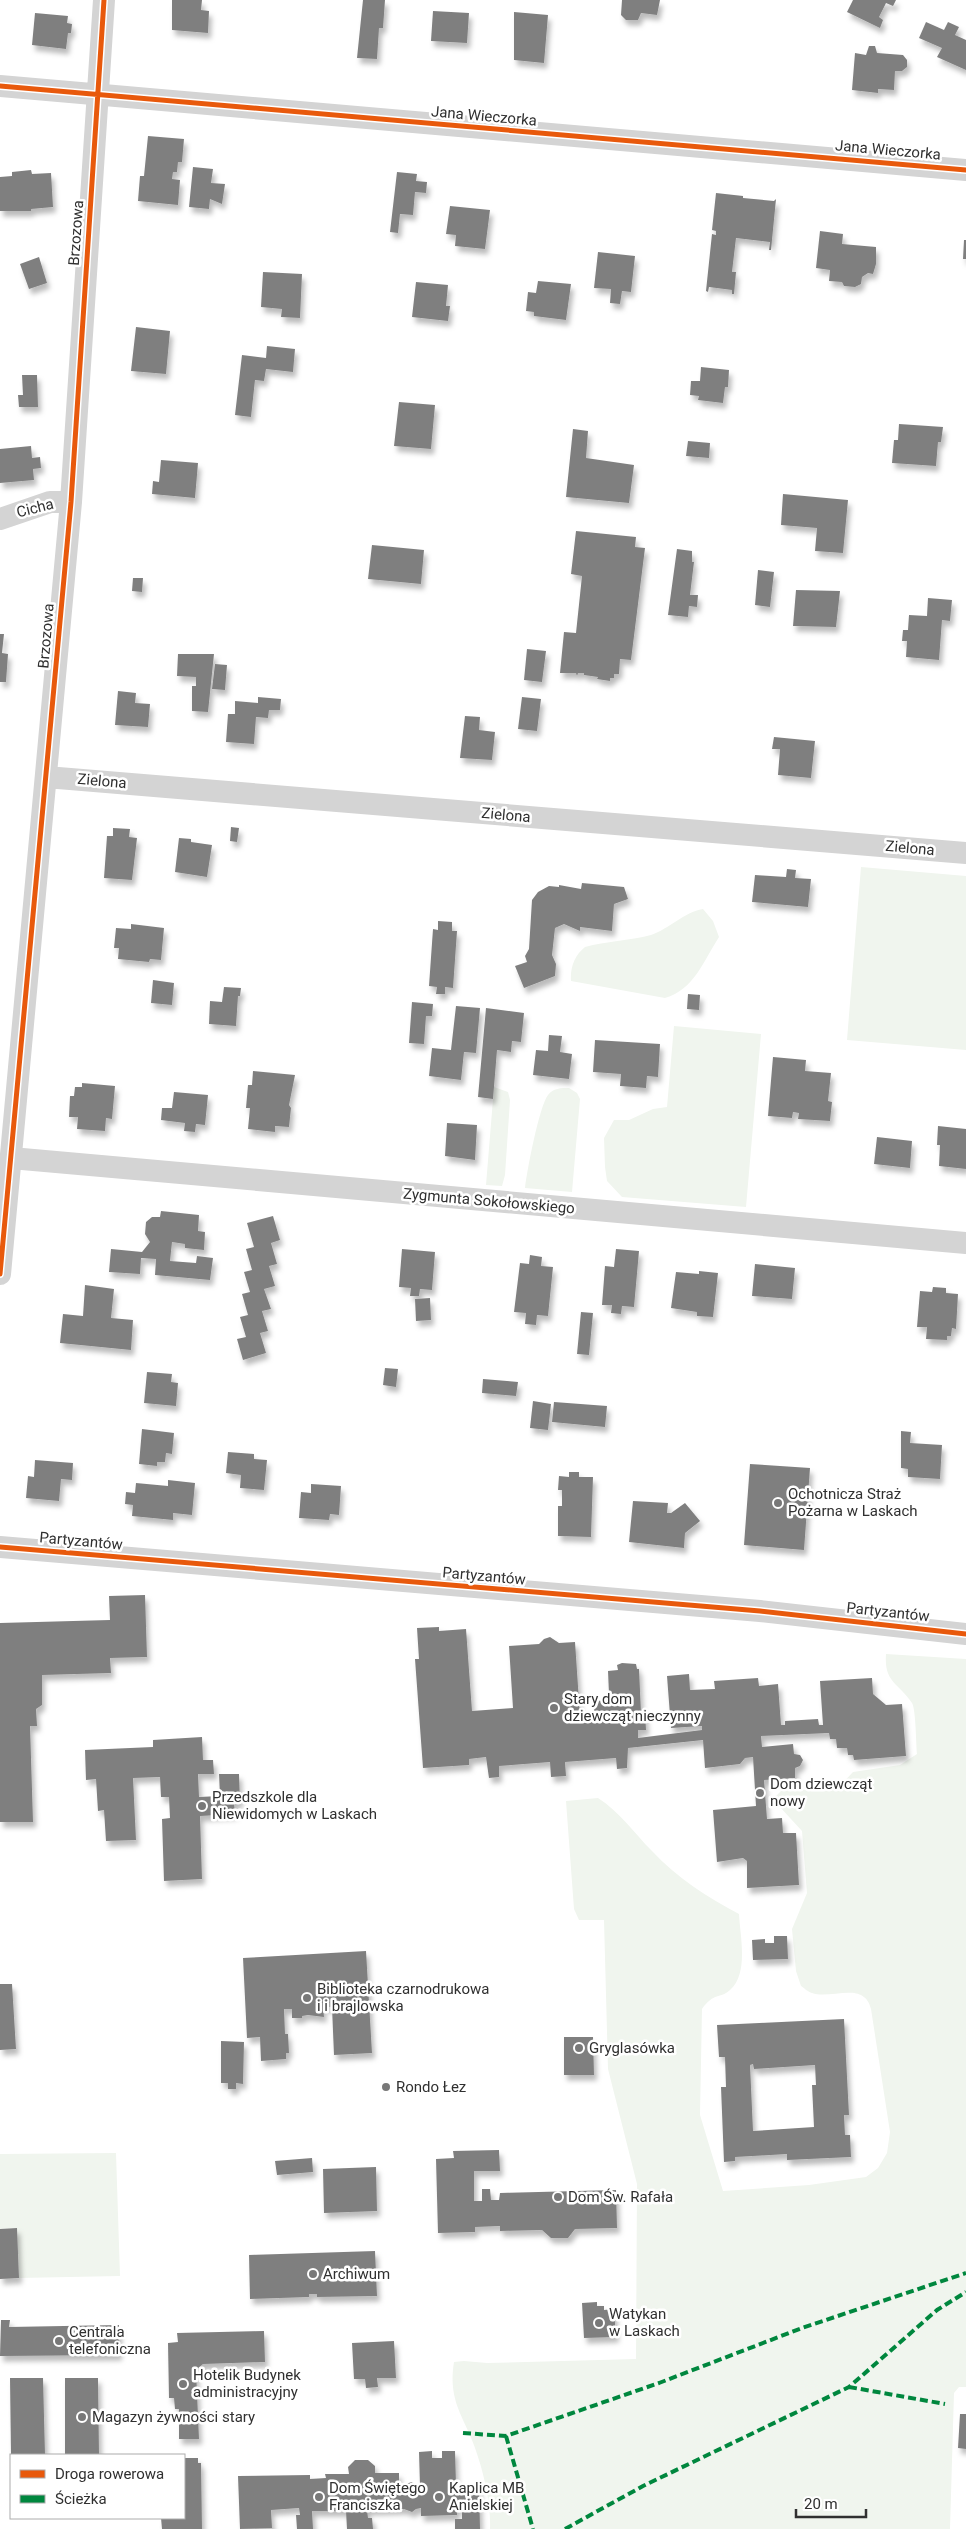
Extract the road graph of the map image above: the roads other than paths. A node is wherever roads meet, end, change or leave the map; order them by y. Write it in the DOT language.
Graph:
graph roads {
  1 [pos="104,0"];
  2 [pos="0,86"];
  3 [pos="97,96"];
  4 [pos="966,170"];
  5 [pos="70,502"];
  6 [pos="0,519"];
  7 [pos="46,777"];
  8 [pos="966,853"];
  9 [pos="12,1158"];
  10 [pos="966,1243"];
  11 [pos="0,1274"];
  12 [pos="0,1547"];
  13 [pos="966,1634"];
  1 -- 3 [label="street, Brzozowa"];
  2 -- 3 [label="street, Jana Wieczorka"];
  3 -- 4 [label="street, Jana Wieczorka"];
  3 -- 5 [label="street, Brzozowa"];
  5 -- 6 [label="street, Cicha"];
  5 -- 7 [label="street, Brzozowa"];
  7 -- 8 [label="street, Zielona"];
  7 -- 9 [label="street, Brzozowa"];
  9 -- 10 [label="street, Zygmunta Sokołowskiego"];
  9 -- 11 [label="street, Brzozowa"];
  12 -- 13 [label="street, Partyzantów"];
}
